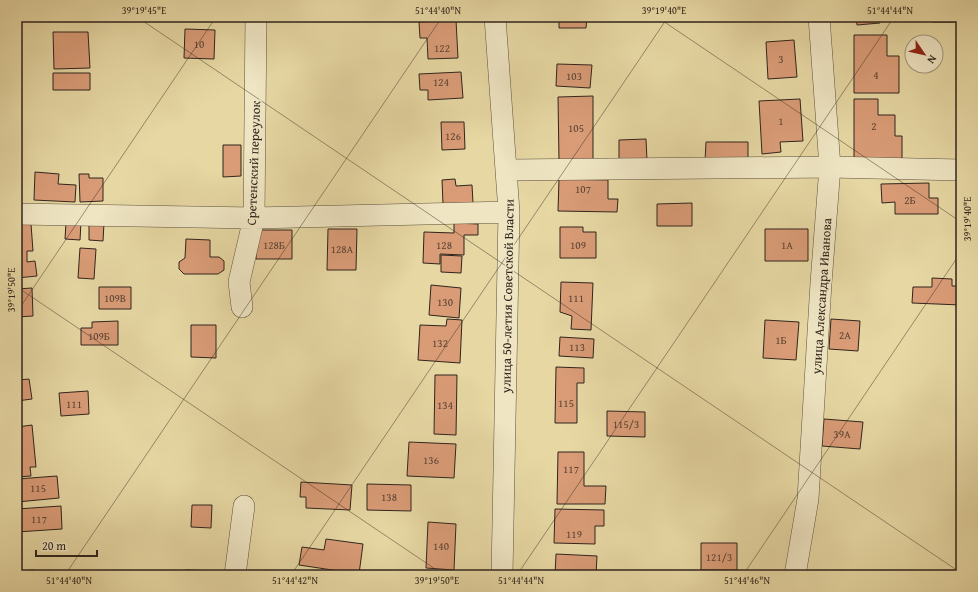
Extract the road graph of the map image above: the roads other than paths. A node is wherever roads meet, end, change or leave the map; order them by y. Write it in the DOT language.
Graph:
graph roads {
  1 [pos="256,17"];
  2 [pos="495,17"];
  3 [pos="819,17"];
  4 [pos="830,167"];
  5 [pos="506,170"];
  6 [pos="961,170"];
  7 [pos="509,212"];
  8 [pos="17,214"];
  9 [pos="254,218"];
  10 [pos="242,307"];
  11 [pos="244,506"];
  12 [pos="235,575"];
  13 [pos="502,575"];
  14 [pos="795,575"];
  1 -- 9 [label="street, Сретенский переулок"];
  2 -- 5 [label="street, улица 50-летия Советской Власти"];
  3 -- 4 [label="street, улица Александра Иванова"];
  4 -- 5 [label="street"];
  4 -- 6 [label="street"];
  4 -- 14 [label="street, улица Александра Иванова"];
  5 -- 7 [label="street, улица 50-летия Советской Власти"];
  7 -- 9 [label="street"];
  7 -- 13 [label="street, улица 50-летия Советской Власти"];
  8 -- 9 [label="street"];
  9 -- 10 [label="street, Сретенский переулок"];
  11 -- 12 [label="street"];
}
